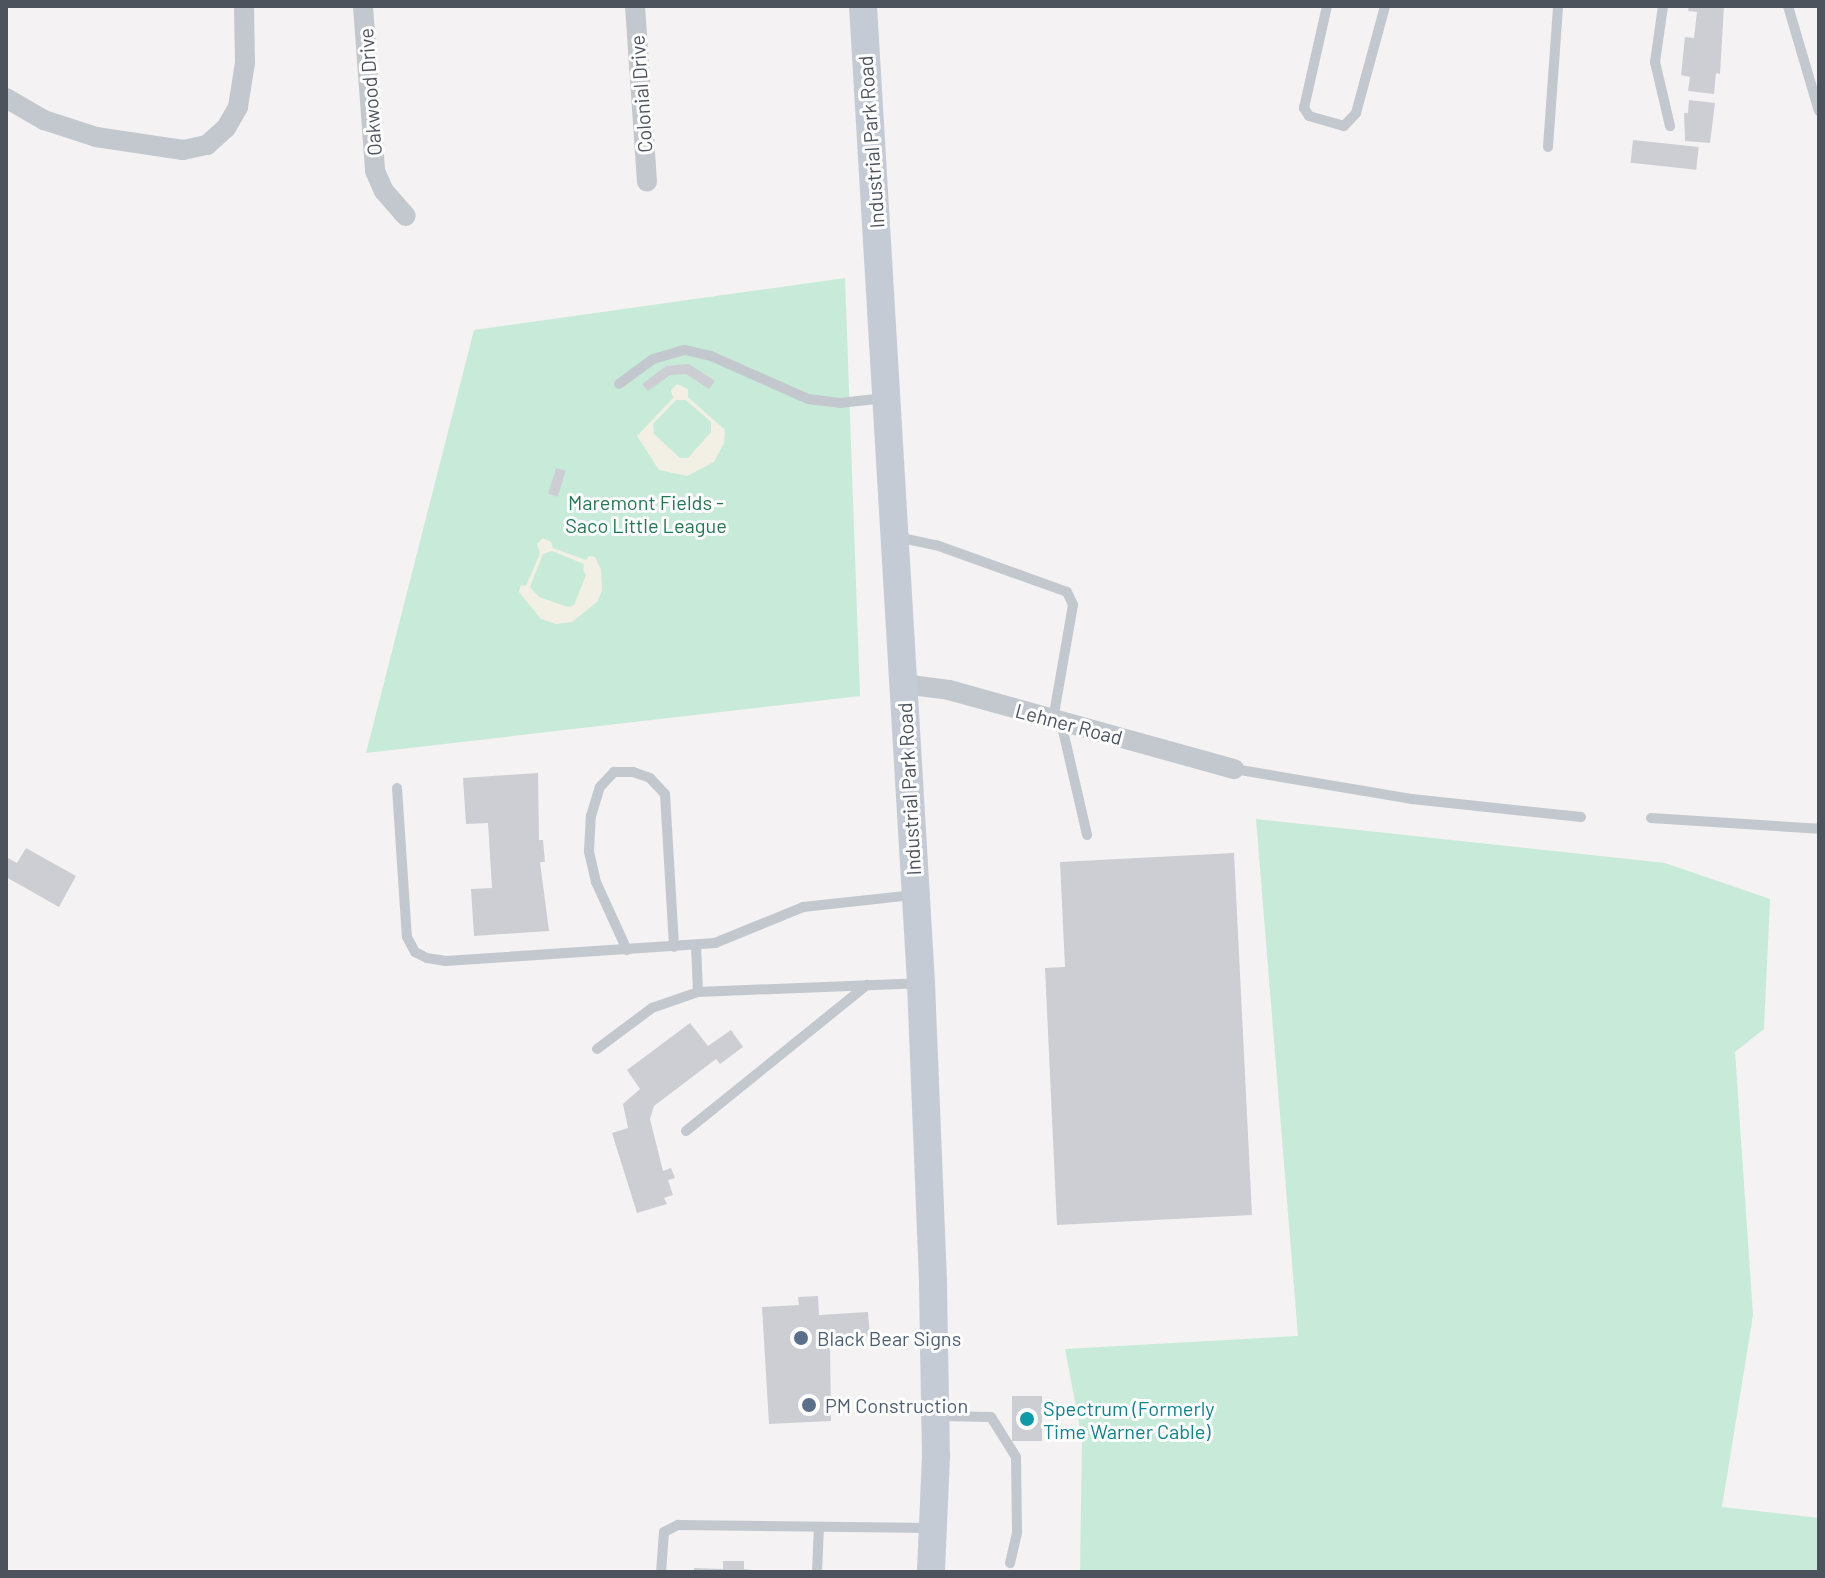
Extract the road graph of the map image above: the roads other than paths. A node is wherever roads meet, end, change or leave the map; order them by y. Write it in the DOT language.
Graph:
graph roads {
  1 [pos="244,6"];
  2 [pos="363,6"];
  3 [pos="635,6"];
  4 [pos="863,6"];
  5 [pos="1327,6"];
  6 [pos="1385,6"];
  7 [pos="1558,6"];
  8 [pos="1663,6"];
  9 [pos="1788,6"];
  10 [pos="6,98"];
  11 [pos="1819,111"];
  12 [pos="1670,126"];
  13 [pos="1548,147"];
  14 [pos="647,182"];
  15 [pos="406,216"];
  16 [pos="619,384"];
  17 [pos="887,398"];
  18 [pos="894,537"];
  19 [pos="903,684"];
  20 [pos="1057,721"];
  21 [pos="1234,769"];
  22 [pos="397,788"];
  23 [pos="1581,817"];
  24 [pos="1651,818"];
  25 [pos="1819,829"];
  26 [pos="1087,835"];
  27 [pos="916,895"];
  28 [pos="696,945"];
  29 [pos="674,947"];
  30 [pos="627,950"];
  31 [pos="921,983"];
  32 [pos="867,985"];
  33 [pos="698,992"];
  34 [pos="597,1049"];
  35 [pos="686,1131"];
  36 [pos="935,1416"];
  37 [pos="819,1527"];
  38 [pos="934,1528"];
  39 [pos="1010,1563"];
  40 [pos="661,1572"];
  41 [pos="817,1572"];
  42 [pos="931,1572"];
  1 -- 10 [label="street"];
  2 -- 15 [label="street, Oakwood Drive"];
  3 -- 14 [label="street, Colonial Drive"];
  4 -- 17 [label="main road, Industrial Park Road"];
  5 -- 6 [label="lane"];
  7 -- 13 [label="lane"];
  8 -- 12 [label="lane"];
  9 -- 11 [label="lane"];
  16 -- 17 [label="lane"];
  17 -- 18 [label="main road, Industrial Park Road"];
  18 -- 19 [label="main road, Industrial Park Road"];
  18 -- 20 [label="lane"];
  19 -- 20 [label="street, Lehner Road"];
  19 -- 27 [label="main road, Industrial Park Road"];
  20 -- 21 [label="street, Lehner Road"];
  20 -- 26 [label="lane"];
  21 -- 23 [label="lane"];
  22 -- 30 [label="lane"];
  24 -- 25 [label="lane"];
  27 -- 28 [label="lane"];
  27 -- 31 [label="main road, Industrial Park Road"];
  28 -- 29 [label="lane"];
  28 -- 33 [label="lane"];
  29 -- 30 [label="lane"];
  29 -- 30 [label="lane"];
  31 -- 32 [label="lane"];
  31 -- 36 [label="main road, Industrial Park Road"];
  32 -- 33 [label="lane"];
  32 -- 35 [label="lane"];
  33 -- 34 [label="lane"];
  36 -- 38 [label="main road, Industrial Park Road"];
  36 -- 39 [label="lane"];
  37 -- 38 [label="lane"];
  37 -- 40 [label="lane"];
  37 -- 41 [label="lane"];
  38 -- 42 [label="main road, Industrial Park Road"];
}
